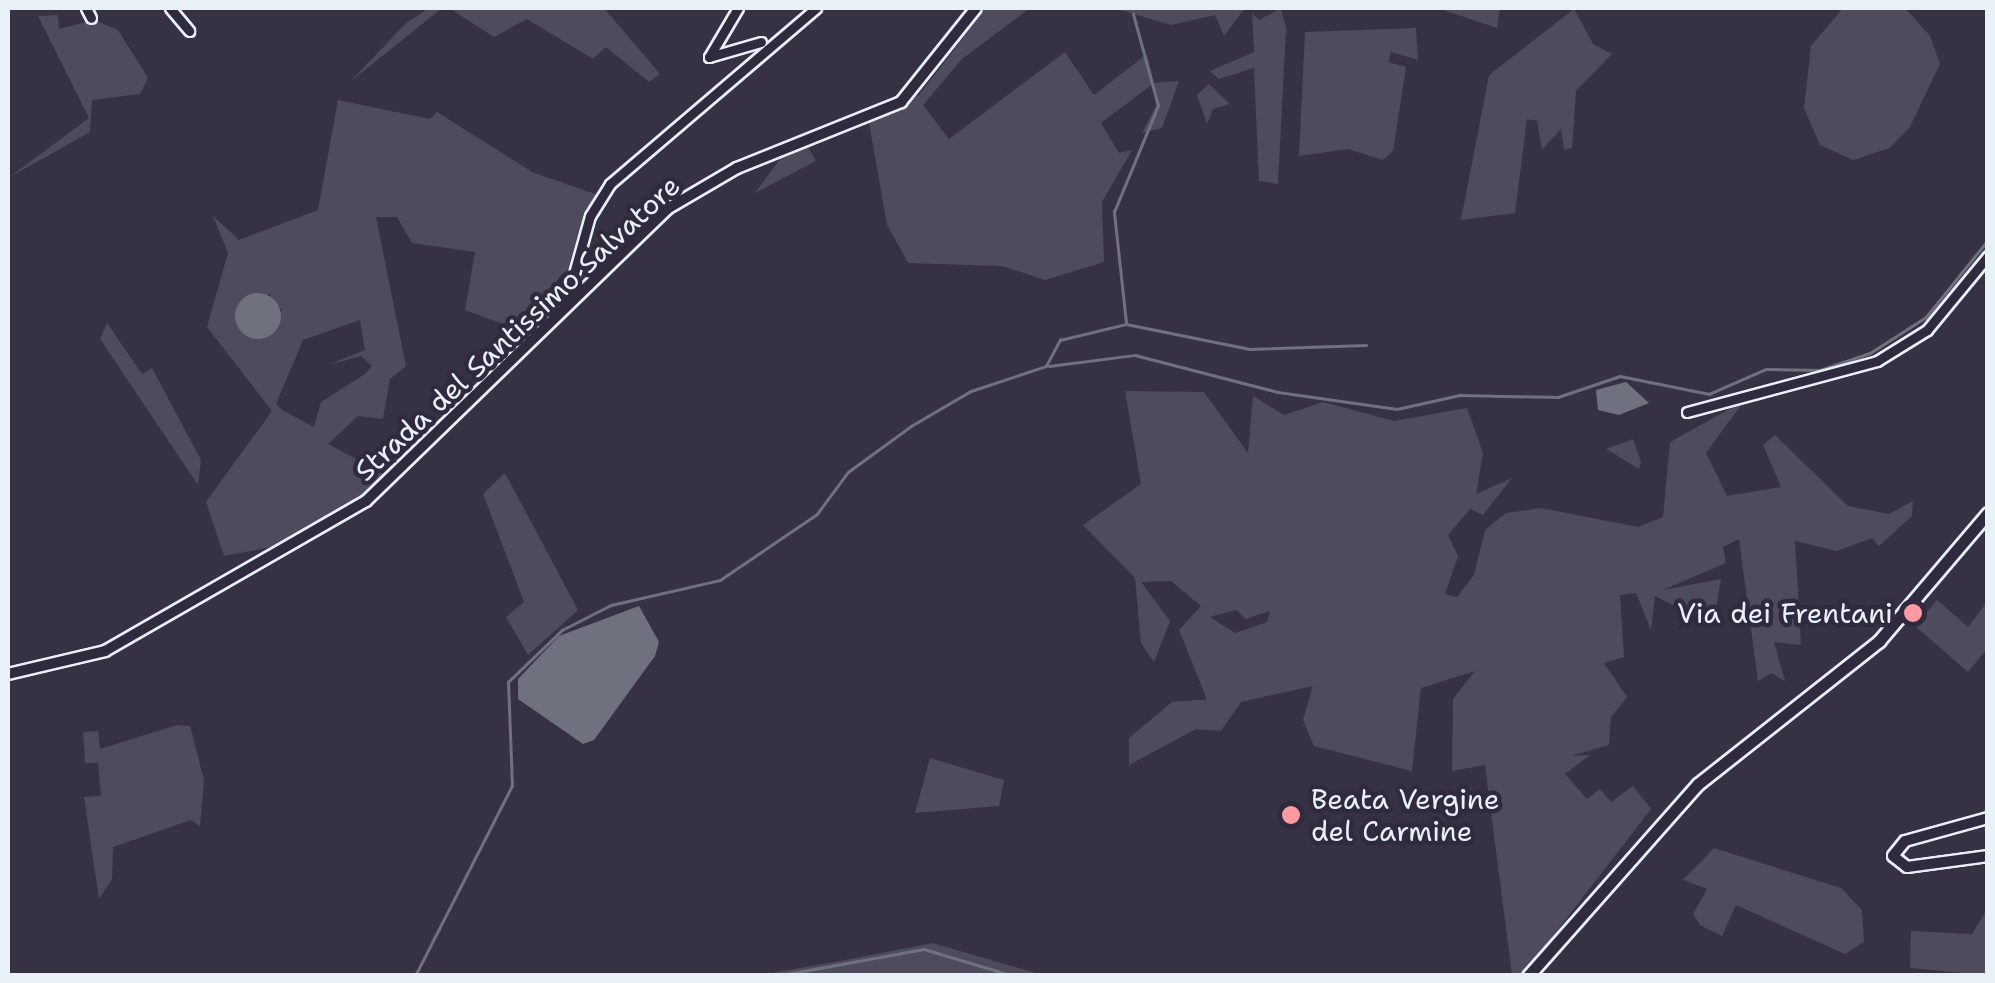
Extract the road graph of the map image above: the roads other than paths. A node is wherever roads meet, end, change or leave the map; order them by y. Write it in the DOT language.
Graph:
graph roads {
  1 [pos="170,8"];
  2 [pos="738,8"];
  3 [pos="816,8"];
  4 [pos="976,8"];
  5 [pos="189,31"];
  6 [pos="768,40"];
  7 [pos="1988,256"];
  8 [pos="584,257"];
  9 [pos="600,277"];
  10 [pos="562,313"];
  11 [pos="1687,412"];
  12 [pos="1988,513"];
  13 [pos="8,674"];
  14 [pos="1988,818"];
  15 [pos="1988,856"];
  16 [pos="1528,976"];
  1 -- 5 [label="street"];
  2 -- 6 [label="street"];
  3 -- 6 [label="street"];
  4 -- 9 [label="street, Strada del Santissimo Salvatore"];
  6 -- 8 [label="street"];
  7 -- 11 [label="street"];
  8 -- 9 [label="street"];
  8 -- 10 [label="street"];
  9 -- 10 [label="street, Strada del Santissimo Salvatore"];
  10 -- 13 [label="street, Strada del Santissimo Salvatore"];
  12 -- 16 [label="main road"];
  14 -- 15 [label="street"];
}
